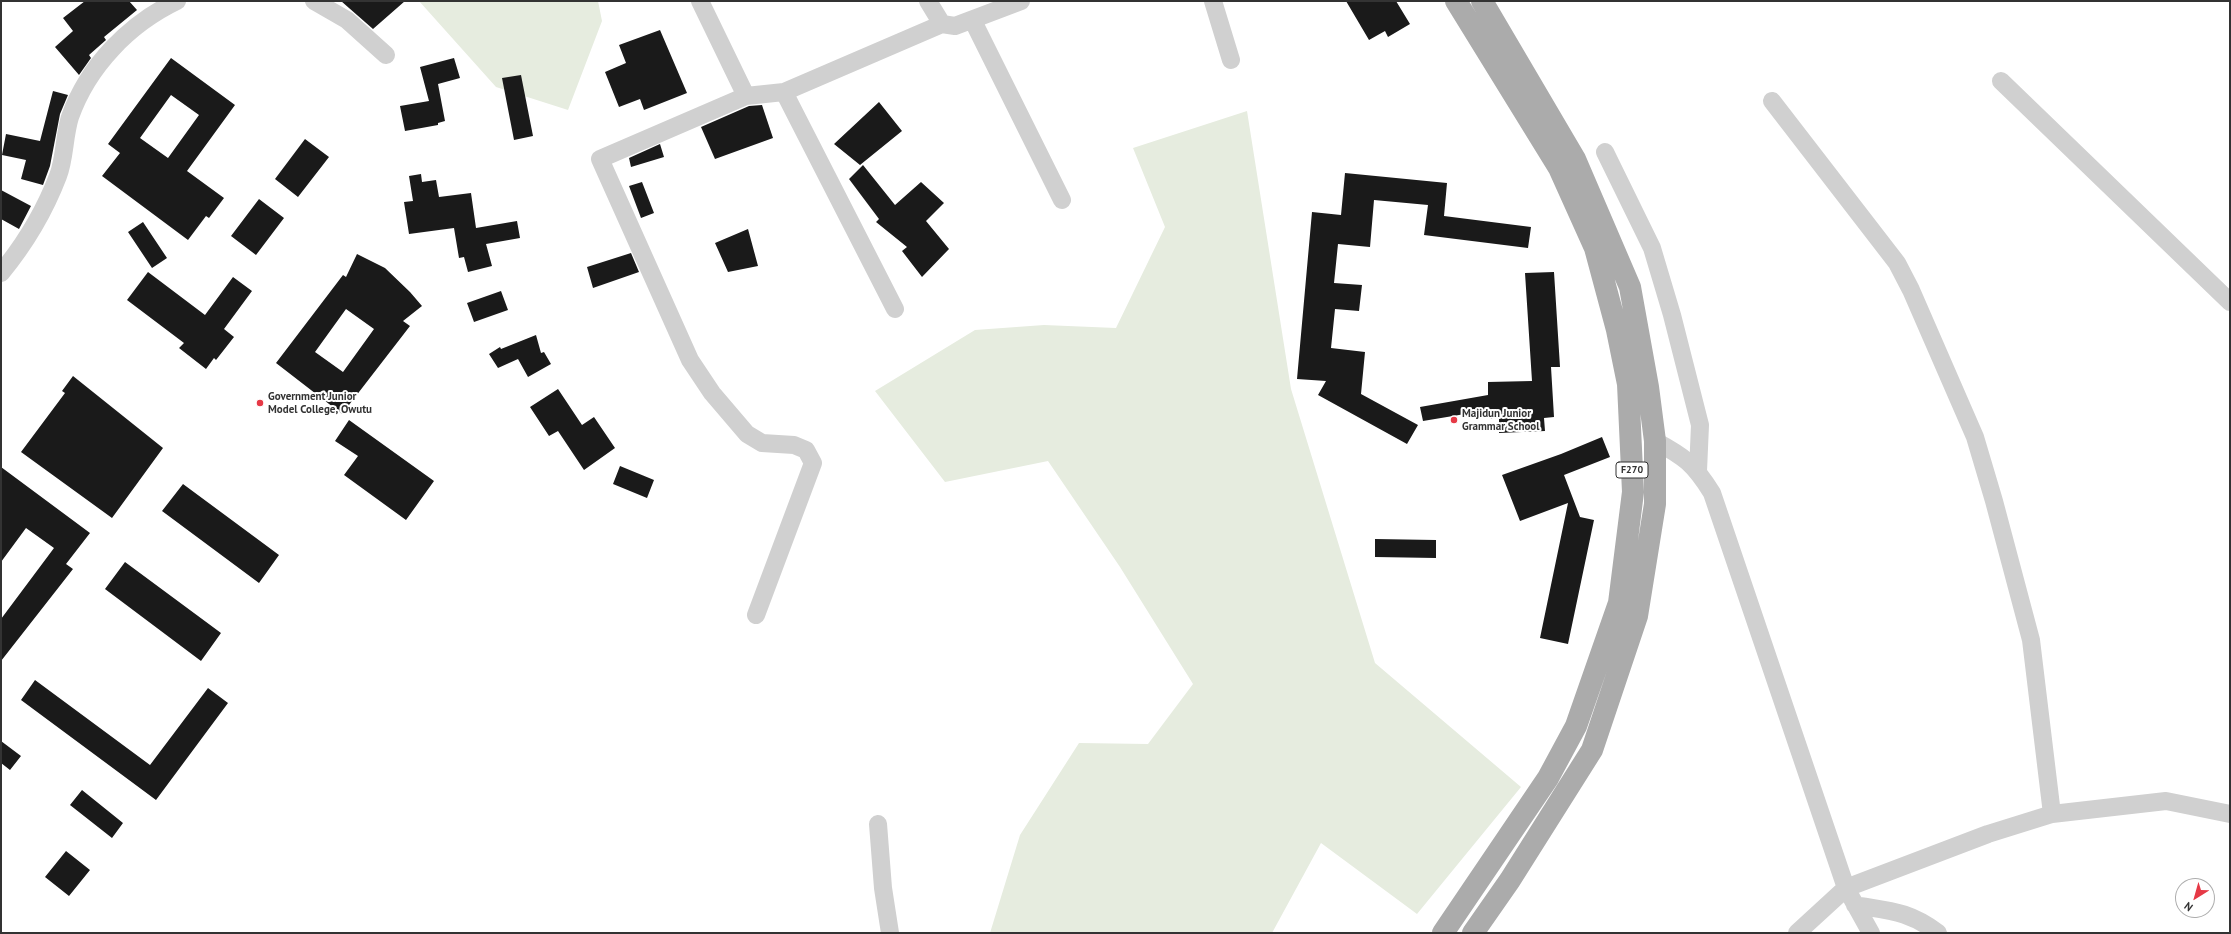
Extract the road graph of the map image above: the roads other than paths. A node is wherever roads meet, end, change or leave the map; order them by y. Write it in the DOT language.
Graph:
graph roads {
  1 [pos="177,1"];
  2 [pos="314,1"];
  3 [pos="700,1"];
  4 [pos="928,1"];
  5 [pos="1021,1"];
  6 [pos="1213,1"];
  7 [pos="1483,3"];
  8 [pos="1460,9"];
  9 [pos="973,21"];
  10 [pos="942,24"];
  11 [pos="386,55"];
  12 [pos="1231,60"];
  13 [pos="2001,81"];
  14 [pos="784,92"];
  15 [pos="746,96"];
  16 [pos="1772,101"];
  17 [pos="1605,152"];
  18 [pos="1062,200"];
  19 [pos="1,273"];
  20 [pos="2230,302"];
  21 [pos="895,308"];
  22 [pos="1655,441"];
  23 [pos="1698,471"];
  24 [pos="756,615"];
  25 [pos="2052,814"];
  26 [pos="2230,814"];
  27 [pos="878,824"];
  28 [pos="1846,888"];
  29 [pos="1855,905"];
  30 [pos="890,933"];
  31 [pos="1443,933"];
  32 [pos="1473,933"];
  33 [pos="1797,933"];
  34 [pos="1871,933"];
  35 [pos="1938,933"];
  1 -- 19 [label="street"];
  2 -- 11 [label="street"];
  3 -- 15 [label="street"];
  4 -- 10 [label="street"];
  5 -- 9 [label="street"];
  6 -- 12 [label="street"];
  7 -- 8 [label="main road"];
  7 -- 22 [label="main road, F270"];
  8 -- 31 [label="main road, F270"];
  9 -- 10 [label="street"];
  9 -- 18 [label="street"];
  10 -- 14 [label="street"];
  13 -- 20 [label="street"];
  14 -- 15 [label="street"];
  14 -- 21 [label="street"];
  15 -- 24 [label="street"];
  16 -- 25 [label="street"];
  17 -- 23 [label="street"];
  22 -- 23 [label="street"];
  22 -- 32 [label="main road, F270"];
  23 -- 28 [label="street"];
  25 -- 26 [label="street"];
  25 -- 28 [label="street"];
  27 -- 30 [label="street"];
  28 -- 29 [label="street"];
  28 -- 33 [label="street"];
  29 -- 34 [label="street"];
  29 -- 35 [label="street"];
}
